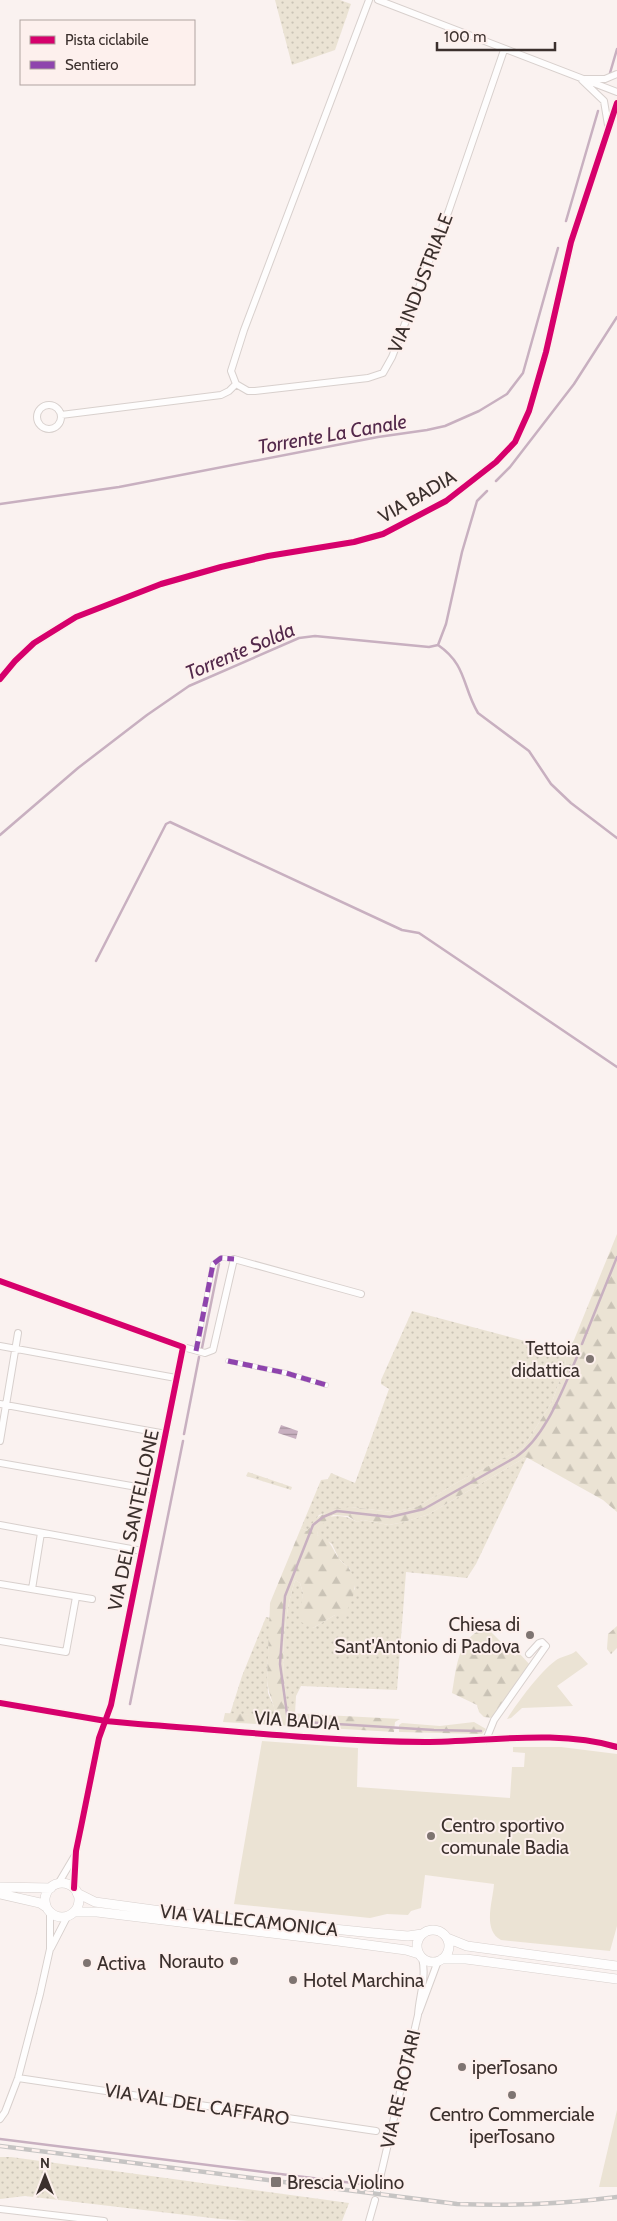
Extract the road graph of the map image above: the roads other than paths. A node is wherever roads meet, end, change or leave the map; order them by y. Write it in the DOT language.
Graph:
graph roads {
  1 [pos="369,0"];
  2 [pos="378,0"];
  3 [pos="504,50"];
  4 [pos="617,74"];
  5 [pos="581,79"];
  6 [pos="617,92"];
  7 [pos="617,105"];
  8 [pos="608,130"];
  9 [pos="236,384"];
  10 [pos="61,416"];
  11 [pos="0,679"];
  12 [pos="234,1260"];
  13 [pos="0,1281"];
  14 [pos="361,1294"];
  15 [pos="18,1333"];
  16 [pos="0,1346"];
  17 [pos="183,1347"];
  18 [pos="15,1349"];
  19 [pos="196,1351"];
  20 [pos="228,1361"];
  21 [pos="176,1378"];
  22 [pos="326,1385"];
  23 [pos="3,1404"];
  24 [pos="166,1434"];
  25 [pos="0,1441"];
  26 [pos="0,1463"];
  27 [pos="154,1490"];
  28 [pos="0,1526"];
  29 [pos="41,1533"];
  30 [pos="142,1551"];
  31 [pos="0,1584"];
  32 [pos="32,1589"];
  33 [pos="76,1597"];
  34 [pos="92,1599"];
  35 [pos="0,1641"];
  36 [pos="529,1654"];
  37 [pos="0,1703"];
  38 [pos="106,1721"];
  39 [pos="486,1740"];
  40 [pos="617,1740"];
  41 [pos="614,1746"];
  42 [pos="76,1852"];
  43 [pos="54,1886"];
  44 [pos="0,1887"];
  45 [pos="76,1890"];
  46 [pos="0,1894"];
  47 [pos="48,1910"];
  48 [pos="71,1914"];
  49 [pos="422,1934"];
  50 [pos="446,1938"];
  51 [pos="50,1949"];
  52 [pos="421,1956"];
  53 [pos="440,1960"];
  54 [pos="617,1966"];
  55 [pos="617,1979"];
  56 [pos="418,2015"];
  57 [pos="18,2078"];
  58 [pos="0,2119"];
  59 [pos="376,2131"];
  60 [pos="376,2191"];
  61 [pos="375,2200"];
  62 [pos="0,2209"];
  63 [pos="63,2218"];
  64 [pos="104,2221"];
  65 [pos="368,2221"];
  1 -- 9 [label="street"];
  2 -- 3 [label="street"];
  3 -- 5 [label="street"];
  3 -- 9 [label="street, VIA INDUSTRIALE"];
  4 -- 5 [label="street"];
  5 -- 6 [label="street"];
  5 -- 8 [label="street"];
  7 -- 8 [label="street, VIA BADIA"];
  8 -- 11 [label="street, VIA BADIA"];
  9 -- 10 [label="street"];
  12 -- 14 [label="street"];
  12 -- 19 [label="street"];
  12 -- 19 [label="street"];
  13 -- 17 [label="street"];
  15 -- 18 [label="street"];
  16 -- 18 [label="street"];
  17 -- 19 [label="street"];
  17 -- 21 [label="street, VIA DEL SANTELLONE"];
  18 -- 21 [label="street"];
  18 -- 23 [label="street"];
  20 -- 22 [label="street"];
  21 -- 24 [label="street, VIA DEL SANTELLONE"];
  23 -- 24 [label="street"];
  23 -- 25 [label="street"];
  24 -- 27 [label="street, VIA DEL SANTELLONE"];
  26 -- 27 [label="street"];
  27 -- 30 [label="street, VIA DEL SANTELLONE"];
  28 -- 29 [label="street"];
  29 -- 30 [label="street"];
  29 -- 32 [label="street"];
  30 -- 38 [label="street, VIA DEL SANTELLONE"];
  31 -- 32 [label="street"];
  32 -- 33 [label="street"];
  33 -- 34 [label="street"];
  33 -- 35 [label="street"];
  36 -- 39 [label="street"];
  37 -- 38 [label="street, VIA BADIA"];
  38 -- 39 [label="street, VIA BADIA"];
  38 -- 42 [label="street, VIA DEL SANTELLONE"];
  39 -- 41 [label="street, VIA BADIA"];
  40 -- 41 [label="street"];
  42 -- 43 [label="street, VIA DEL SANTELLONE"];
  42 -- 45 [label="street, VIA DEL SANTELLONE"];
  43 -- 44 [label="main road"];
  43 -- 45 [label="main road"];
  43 -- 47 [label="main road"];
  45 -- 48 [label="main road"];
  45 -- 49 [label="main road, VIA VALLECAMONICA"];
  46 -- 47 [label="main road"];
  47 -- 48 [label="main road"];
  47 -- 51 [label="street"];
  48 -- 51 [label="street"];
  48 -- 52 [label="main road, VIA VALLECAMONICA"];
  49 -- 50 [label="main road"];
  49 -- 52 [label="main road"];
  50 -- 53 [label="main road"];
  50 -- 54 [label="main road"];
  51 -- 57 [label="street"];
  52 -- 53 [label="main road"];
  52 -- 56 [label="street, VIA RE ROTARI"];
  53 -- 55 [label="main road"];
  53 -- 56 [label="street, VIA RE ROTARI"];
  56 -- 60 [label="street, VIA RE ROTARI"];
  57 -- 58 [label="street"];
  57 -- 59 [label="street, VIA VAL DEL CAFFARO"];
  61 -- 65 [label="street"];
  62 -- 63 [label="street"];
  63 -- 64 [label="street"];
}
